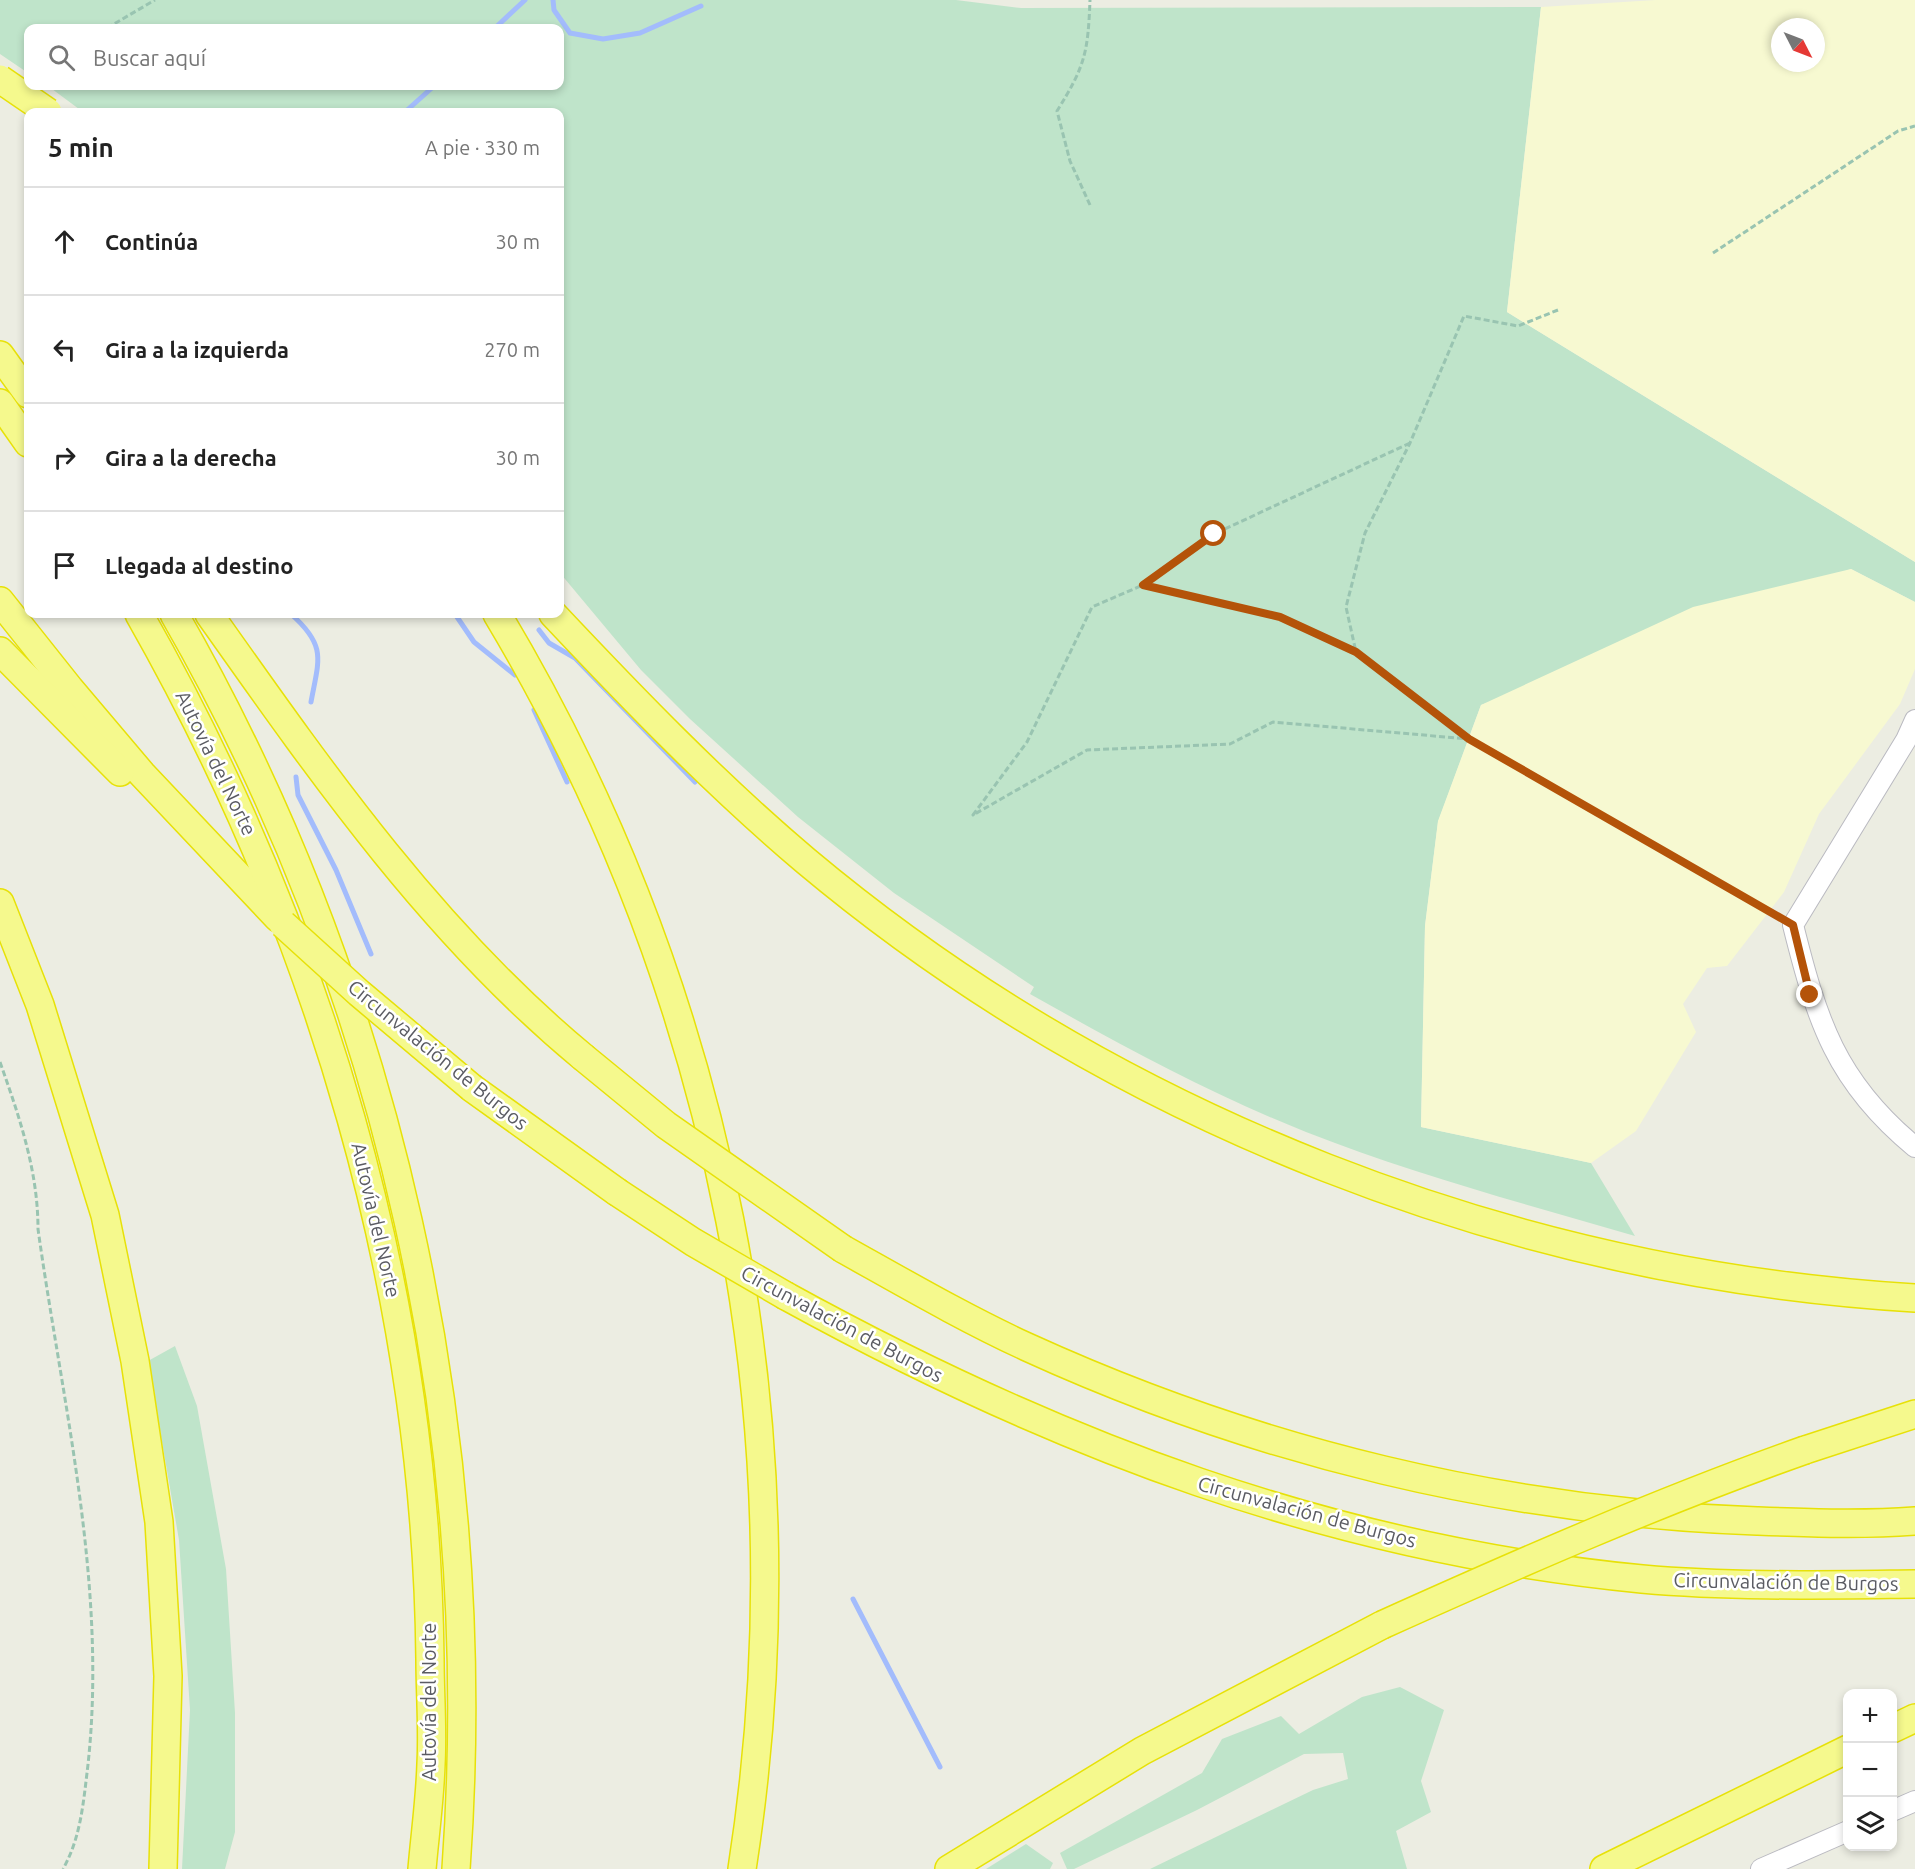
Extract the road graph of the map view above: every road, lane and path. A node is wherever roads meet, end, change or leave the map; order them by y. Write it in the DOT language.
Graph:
graph roads {
  1 [pos="155,0"];
  2 [pos="1090,0"];
  3 [pos="114,24"];
  4 [pos="0,79"];
  5 [pos="42,108"];
  6 [pos="1915,126"];
  7 [pos="1090,205"];
  8 [pos="1713,254"];
  9 [pos="1558,310"];
  10 [pos="0,336"];
  11 [pos="0,355"];
  12 [pos="24,363"];
  13 [pos="24,388"];
  14 [pos="0,403"];
  15 [pos="24,437"];
  16 [pos="1410,443"];
  17 [pos="1143,585"];
  18 [pos="0,601"];
  19 [pos="141,618"];
  20 [pos="176,618"];
  21 [pos="212,618"];
  22 [pos="498,618"];
  23 [pos="557,618"];
  24 [pos="0,651"];
  25 [pos="1356,652"];
  26 [pos="1915,720"];
  27 [pos="1469,739"];
  28 [pos="0,903"];
  29 [pos="283,924"];
  30 [pos="1793,925"];
  31 [pos="0,1062"];
  32 [pos="1915,1147"];
  33 [pos="1915,1298"];
  34 [pos="1915,1414"];
  35 [pos="1915,1521"];
  36 [pos="1915,1584"];
  37 [pos="1915,1718"];
  38 [pos="1897,1726"];
  39 [pos="1843,1751"];
  40 [pos="1915,1801"];
  41 [pos="1897,1809"];
  42 [pos="1843,1833"];
  43 [pos="63,1869"];
  44 [pos="163,1869"];
  45 [pos="422,1869"];
  46 [pos="456,1869"];
  47 [pos="742,1869"];
  48 [pos="949,1869"];
  49 [pos="1604,1869"];
  50 [pos="1761,1869"];
  1 -- 3 [label="path"];
  2 -- 7 [label="path"];
  4 -- 5 [label="highway, bridge"];
  6 -- 8 [label="path"];
  9 -- 16 [label="path"];
  10 -- 12 [label="highway"];
  11 -- 13 [label="highway"];
  14 -- 15 [label="highway"];
  16 -- 17 [label="path"];
  16 -- 25 [label="path"];
  17 -- 25 [label="path"];
  17 -- 27 [label="path"];
  18 -- 29 [label="highway, Circunvalación de Burgos"];
  19 -- 45 [label="highway, Autovía del Norte"];
  20 -- 46 [label="highway, Autovía del Norte"];
  21 -- 35 [label="highway, bridge"];
  22 -- 47 [label="highway"];
  23 -- 33 [label="highway"];
  24 -- 29 [label="highway"];
  25 -- 27 [label="path"];
  26 -- 30 [label="street"];
  27 -- 30 [label="path"];
  28 -- 44 [label="highway"];
  29 -- 36 [label="highway, Circunvalación de Burgos, bridge"];
  30 -- 32 [label="street"];
  31 -- 43 [label="path"];
  34 -- 48 [label="highway, bridge"];
  37 -- 38 [label="highway"];
  39 -- 49 [label="highway"];
  40 -- 41 [label="street"];
  42 -- 50 [label="street"];
}
